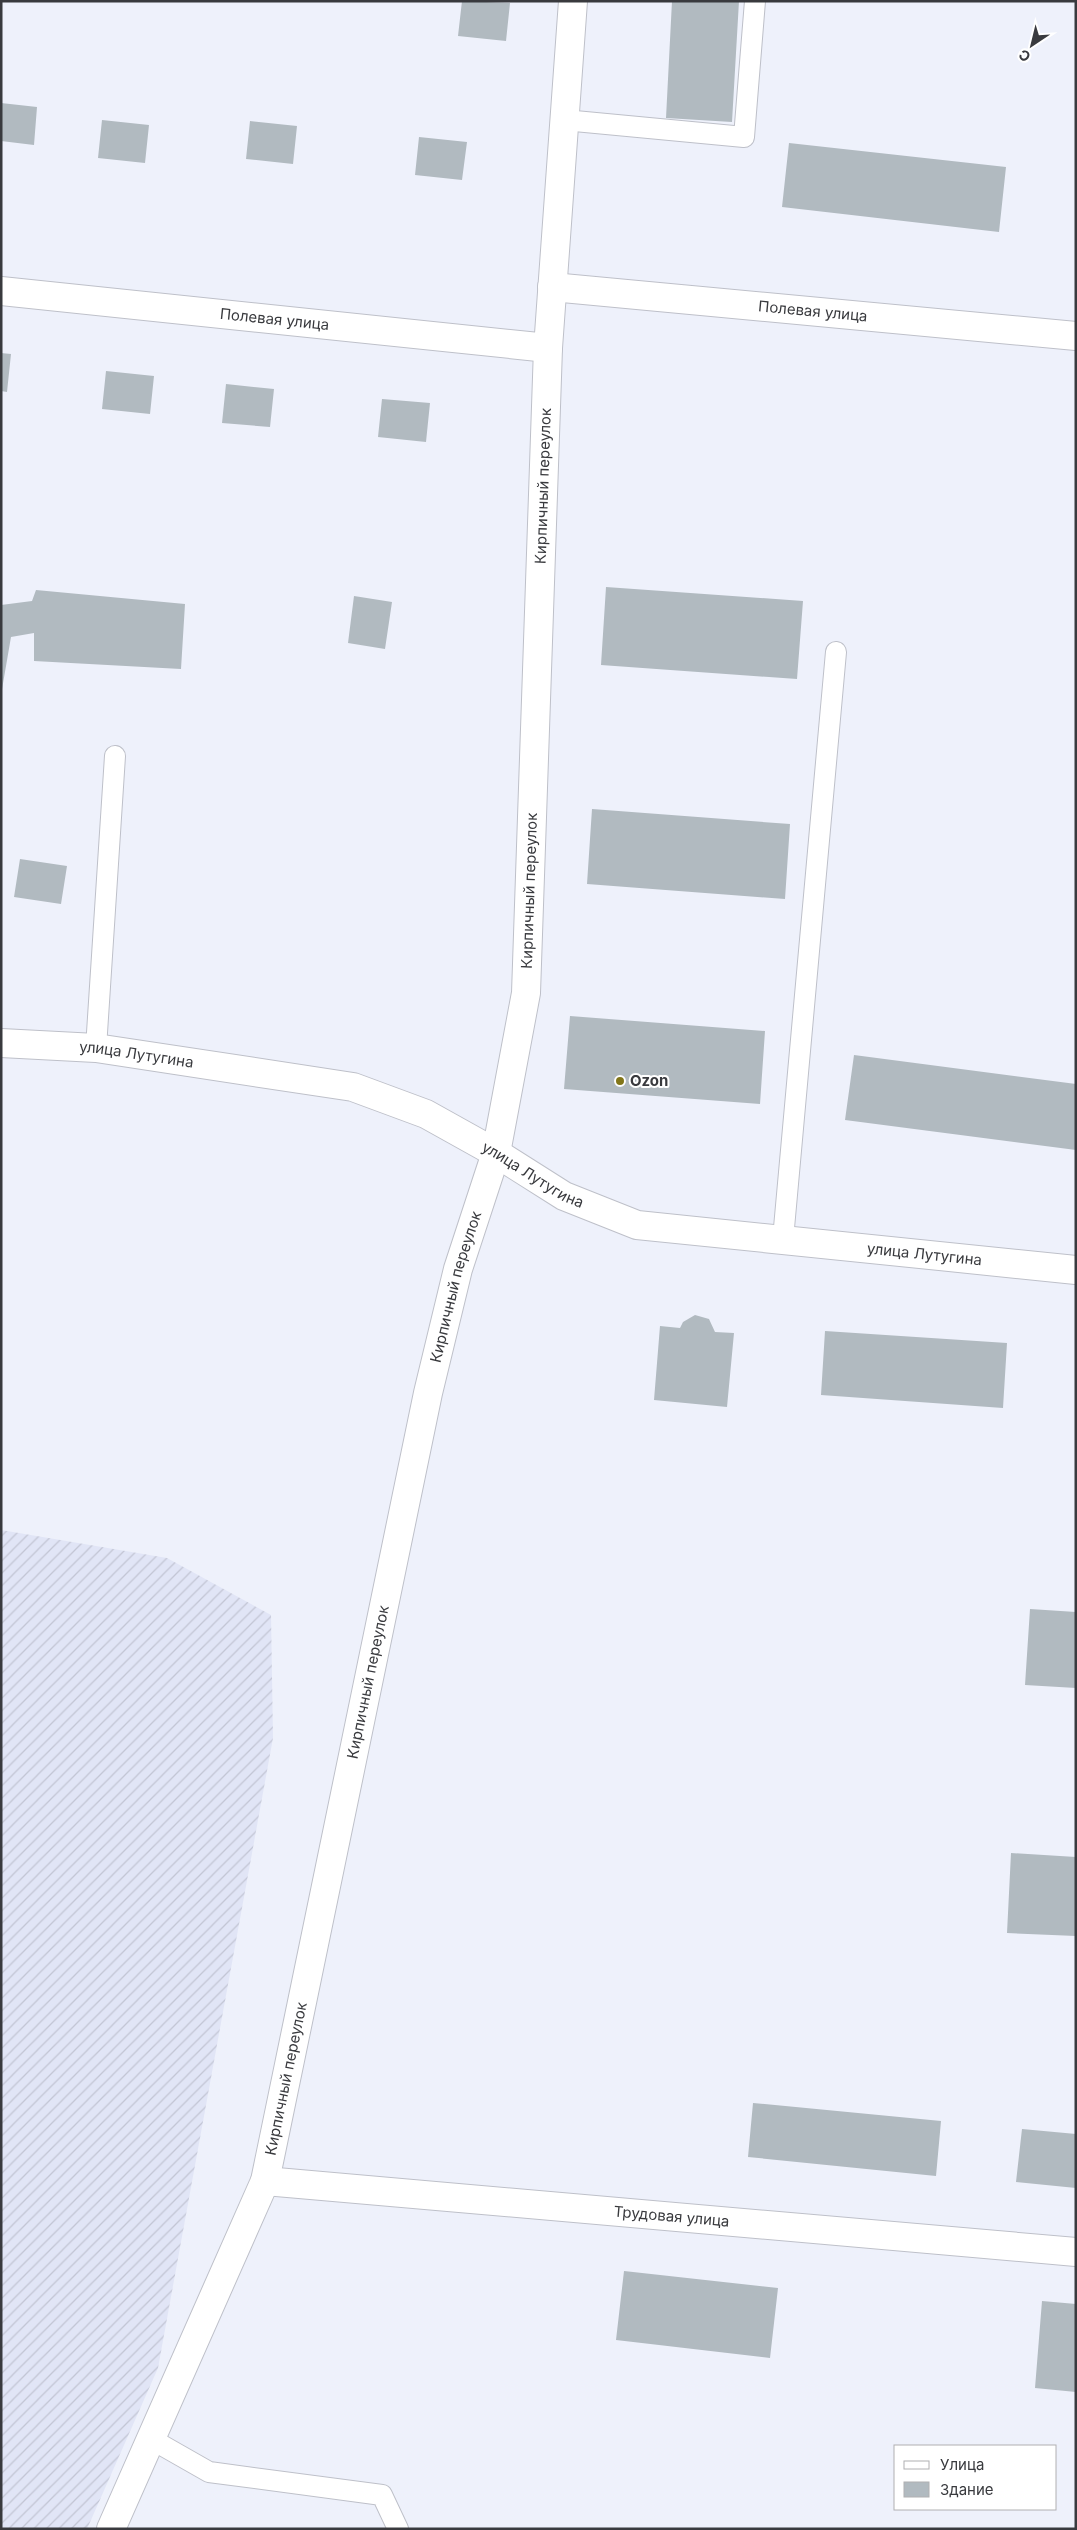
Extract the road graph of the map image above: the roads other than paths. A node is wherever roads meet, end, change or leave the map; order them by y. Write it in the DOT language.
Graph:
graph roads {
  1 [pos="572,1"];
  2 [pos="755,1"];
  3 [pos="564,120"];
  4 [pos="552,287"];
  5 [pos="1,291"];
  6 [pos="1076,336"];
  7 [pos="548,348"];
  8 [pos="836,652"];
  9 [pos="115,756"];
  10 [pos="1,1043"];
  11 [pos="96,1048"];
  12 [pos="496,1153"];
  13 [pos="783,1239"];
  14 [pos="1076,1270"];
  15 [pos="265,2181"];
  16 [pos="1076,2252"];
  17 [pos="151,2439"];
  18 [pos="111,2529"];
  19 [pos="398,2529"];
  1 -- 3 [label="street, Кирпичный переулок"];
  2 -- 3 [label="lane"];
  3 -- 4 [label="street, Кирпичный переулок"];
  4 -- 6 [label="street, Полевая улица"];
  4 -- 7 [label="street, Кирпичный переулок"];
  5 -- 7 [label="street, Полевая улица"];
  7 -- 12 [label="street, Кирпичный переулок"];
  8 -- 13 [label="lane"];
  9 -- 11 [label="lane"];
  10 -- 11 [label="street, улица Лутугина"];
  11 -- 12 [label="street, улица Лутугина"];
  12 -- 13 [label="street, улица Лутугина"];
  12 -- 15 [label="street, Кирпичный переулок"];
  13 -- 14 [label="street, улица Лутугина"];
  15 -- 16 [label="street, Трудовая улица"];
  15 -- 17 [label="street, Кирпичный переулок"];
  17 -- 18 [label="street, Кирпичный переулок"];
  17 -- 19 [label="lane"];
}
